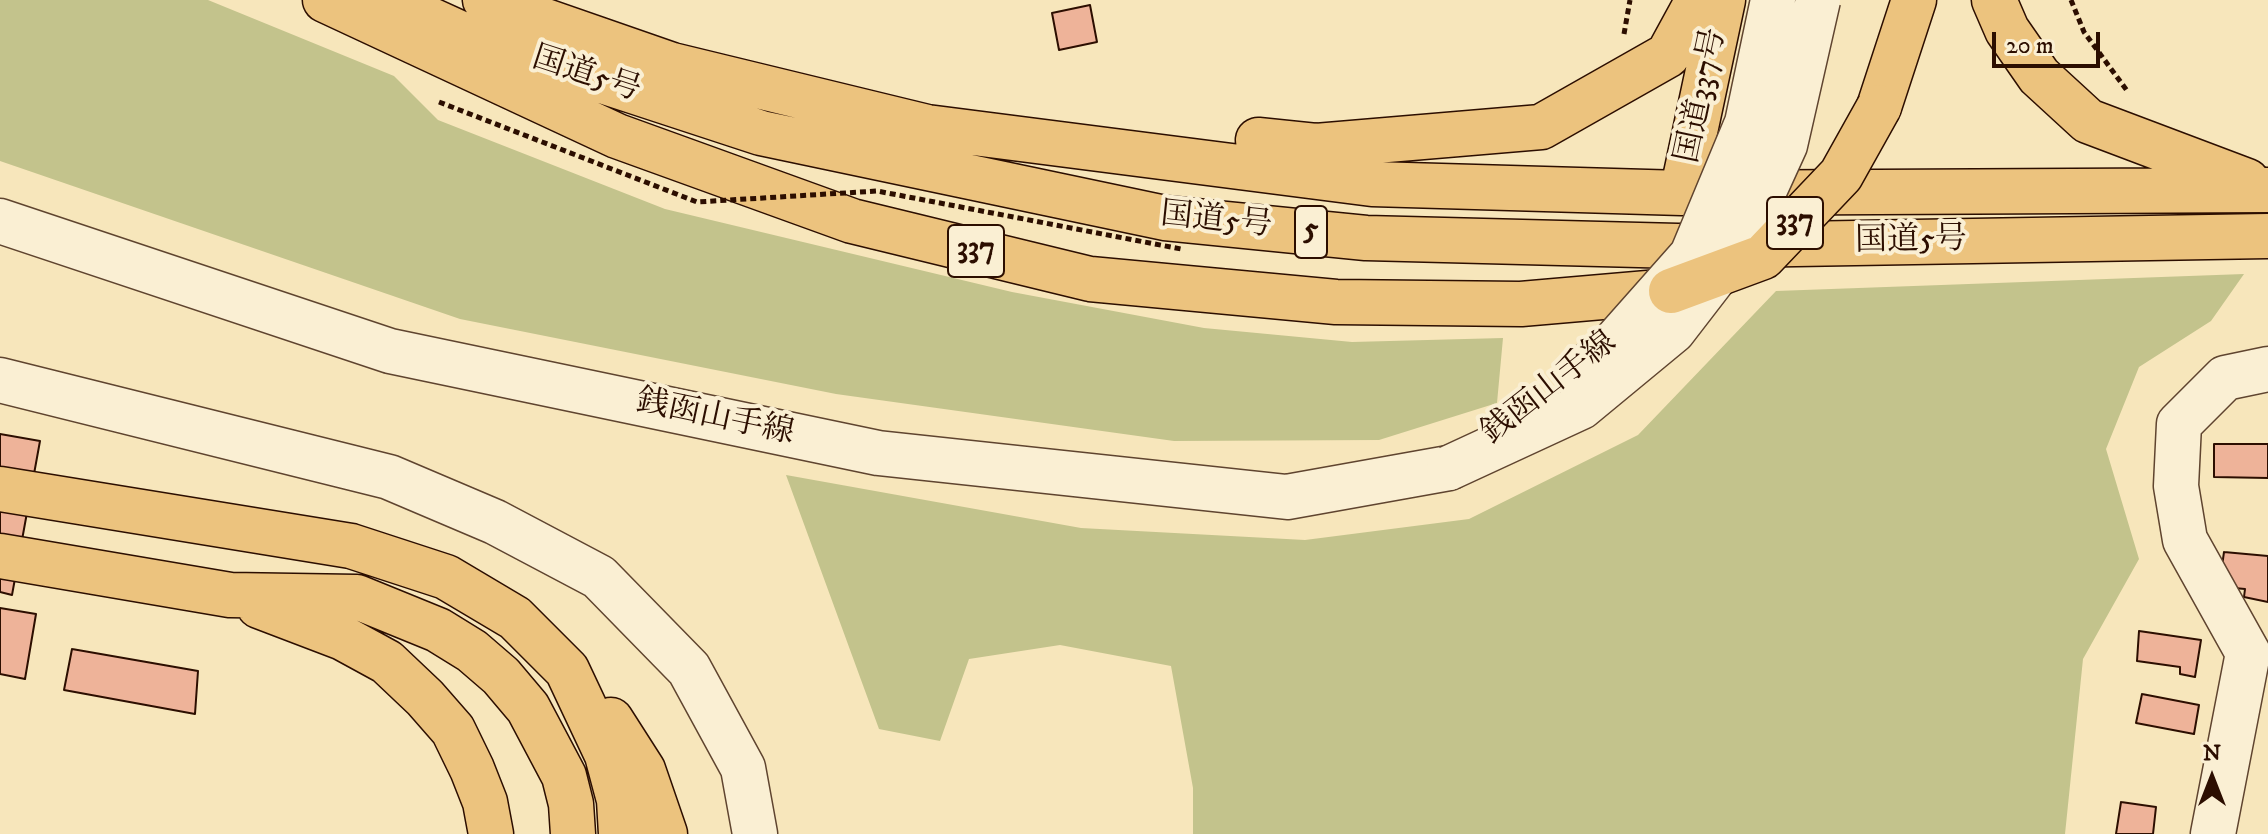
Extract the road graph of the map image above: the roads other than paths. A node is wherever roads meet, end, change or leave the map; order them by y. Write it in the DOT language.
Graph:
graph roads {
  1 [pos="325,0"];
  2 [pos="387,0"];
  3 [pos="485,0"];
  4 [pos="1698,0"];
  5 [pos="1723,0"];
  6 [pos="1773,0"];
  7 [pos="1818,0"];
  8 [pos="1914,0"];
  9 [pos="1994,0"];
  10 [pos="672,65"];
  11 [pos="2268,190"];
  12 [pos="1682,193"];
  13 [pos="0,221"];
  14 [pos="2268,236"];
  15 [pos="2268,369"];
  16 [pos="0,380"];
  17 [pos="1449,468"];
  18 [pos="0,489"];
  19 [pos="0,556"];
  20 [pos="230,595"];
  21 [pos="2258,654"];
  22 [pos="567,670"];
  23 [pos="491,834"];
  24 [pos="573,834"];
  25 [pos="621,834"];
  26 [pos="665,834"];
  27 [pos="755,834"];
  28 [pos="2213,834"];
  1 -- 8 [label="highway, 337, bridge"];
  2 -- 14 [label="highway, 国道5号 / 5"];
  3 -- 10 [label="highway, 国道5号 / 5"];
  4 -- 10 [label="highway"];
  5 -- 12 [label="highway, 国道337号"];
  6 -- 17 [label="street, 銭函山手線, bridge"];
  7 -- 17 [label="street, 銭函山手線, bridge"];
  9 -- 11 [label="highway"];
  10 -- 12 [label="highway, 国道5号 / 5"];
  11 -- 12 [label="highway, 国道5号 / 5"];
  13 -- 17 [label="street, 銭函山手線"];
  15 -- 21 [label="street"];
  16 -- 27 [label="street"];
  18 -- 22 [label="highway"];
  19 -- 20 [label="highway"];
  20 -- 23 [label="highway"];
  20 -- 24 [label="highway"];
  21 -- 28 [label="street"];
  22 -- 25 [label="highway"];
  22 -- 26 [label="highway"];
}
